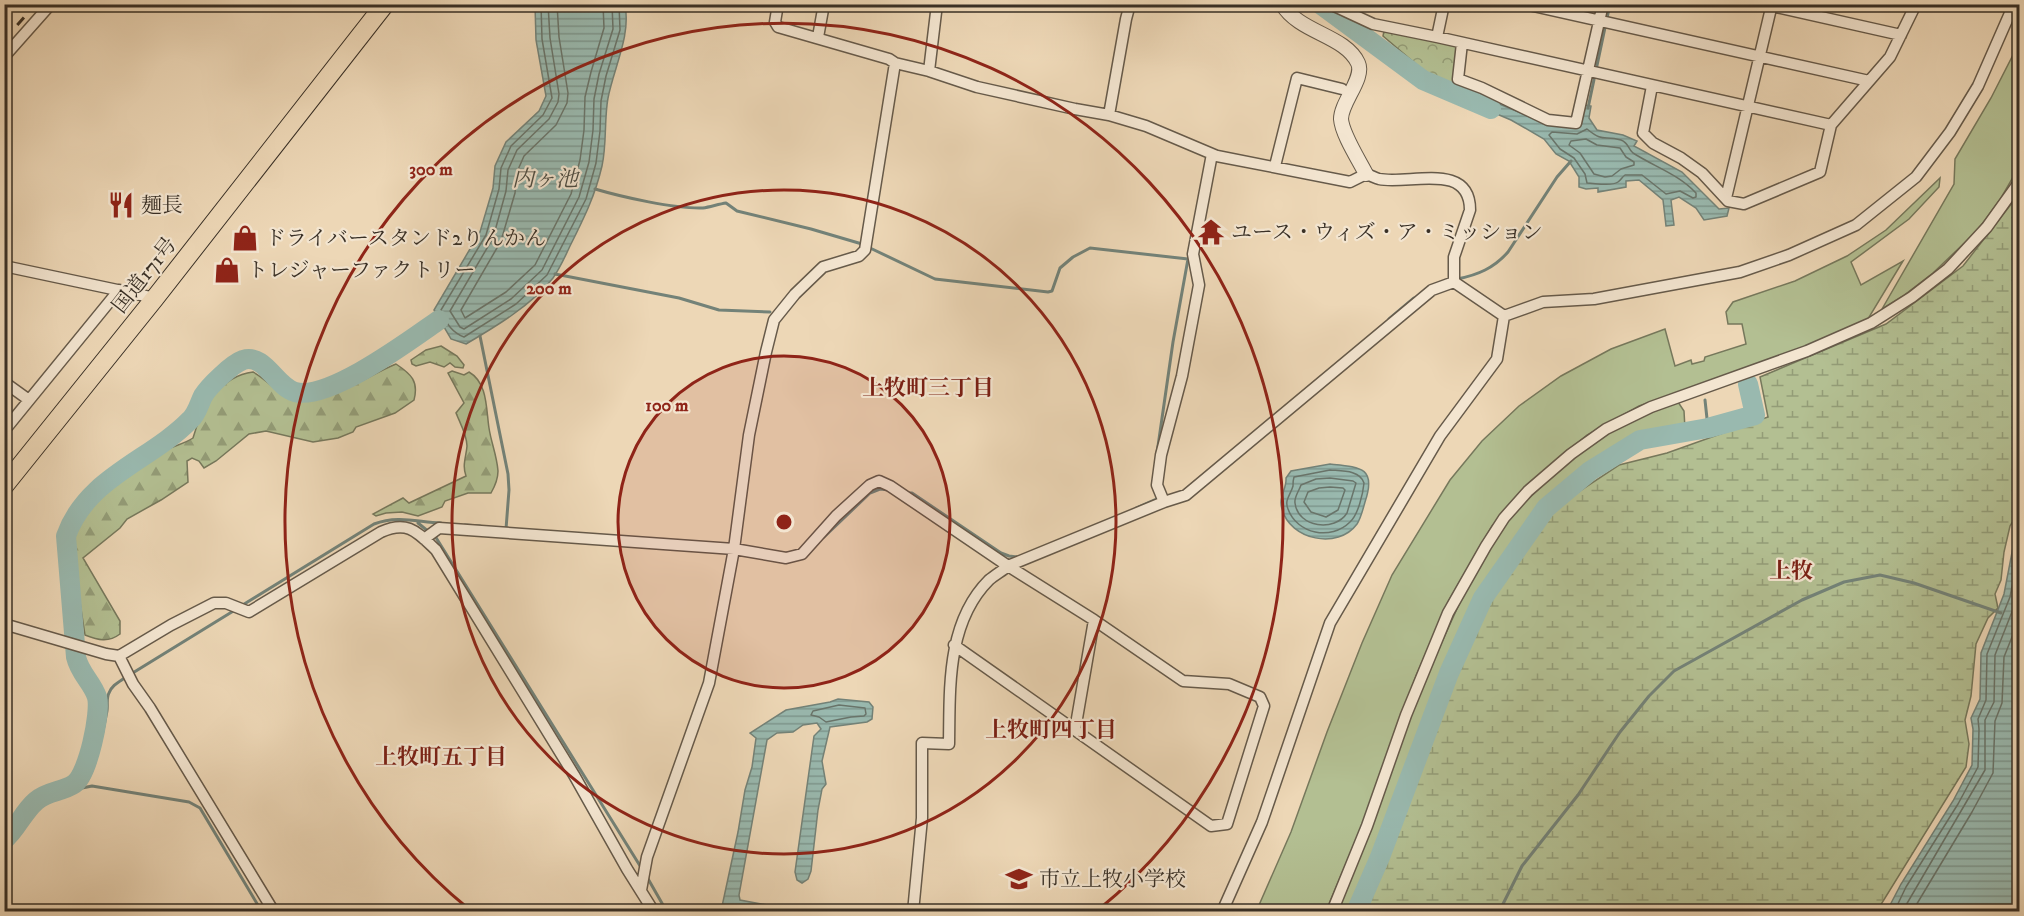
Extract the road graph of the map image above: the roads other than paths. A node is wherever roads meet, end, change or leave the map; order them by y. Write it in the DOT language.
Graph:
graph roads {
  1 [pos="51,4"];
  2 [pos="385,4"];
  3 [pos="778,4"];
  4 [pos="824,4"];
  5 [pos="937,4"];
  6 [pos="1130,4"];
  7 [pos="1282,4"];
  8 [pos="1330,4"];
  9 [pos="1444,4"];
  10 [pos="1525,4"];
  11 [pos="1603,4"];
  12 [pos="1916,4"];
  13 [pos="2014,4"];
  14 [pos="1769,5"];
  15 [pos="1599,21"];
  16 [pos="1901,36"];
  17 [pos="818,37"];
  18 [pos="1437,37"];
  19 [pos="1462,43"];
  20 [pos="1760,55"];
  21 [pos="4,57"];
  22 [pos="895,63"];
  23 [pos="929,70"];
  24 [pos="1588,72"];
  25 [pos="1869,81"];
  26 [pos="1652,86"];
  27 [pos="1342,89"];
  28 [pos="1748,106"];
  29 [pos="1109,115"];
  30 [pos="1831,125"];
  31 [pos="1212,154"];
  32 [pos="1275,166"];
  33 [pos="1366,174"];
  34 [pos="2019,181"];
  35 [pos="1726,198"];
  36 [pos="4,266"];
  37 [pos="1454,282"];
  38 [pos="119,290"];
  39 [pos="155,298"];
  40 [pos="1504,316"];
  41 [pos="4,382"];
  42 [pos="29,400"];
  43 [pos="4,431"];
  44 [pos="4,486"];
  45 [pos="1164,502"];
  46 [pos="424,539"];
  47 [pos="734,549"];
  48 [pos="1008,566"];
  49 [pos="1094,620"];
  50 [pos="4,624"];
  51 [pos="954,645"];
  52 [pos="119,656"];
  53 [pos="1075,730"];
  54 [pos="641,891"];
  55 [pos="274,912"];
  56 [pos="654,912"];
  57 [pos="913,912"];
  58 [pos="1222,912"];
  59 [pos="1332,912"];
  1 -- 21 [label="street"];
  2 -- 39 [label="highway, 国道171号"];
  3 -- 17 [label="street"];
  4 -- 17 [label="street"];
  5 -- 23 [label="street"];
  6 -- 29 [label="street"];
  7 -- 33 [label="street"];
  8 -- 18 [label="street"];
  9 -- 18 [label="street"];
  10 -- 15 [label="street"];
  11 -- 15 [label="street"];
  12 -- 16 [label="street"];
  13 -- 40 [label="street"];
  14 -- 16 [label="street"];
  14 -- 20 [label="street"];
  15 -- 20 [label="street"];
  15 -- 24 [label="street"];
  16 -- 25 [label="street"];
  17 -- 22 [label="street"];
  18 -- 19 [label="street"];
  19 -- 24 [label="street"];
  19 -- 24 [label="street"];
  20 -- 25 [label="street"];
  20 -- 28 [label="street"];
  22 -- 23 [label="street"];
  22 -- 47 [label="street"];
  23 -- 29 [label="street"];
  24 -- 26 [label="street"];
  25 -- 30 [label="street"];
  26 -- 28 [label="street"];
  26 -- 35 [label="street"];
  27 -- 32 [label="street"];
  28 -- 30 [label="street"];
  28 -- 35 [label="street"];
  29 -- 31 [label="street"];
  30 -- 35 [label="street"];
  31 -- 32 [label="street"];
  31 -- 45 [label="street"];
  32 -- 33 [label="street"];
  33 -- 37 [label="street"];
  34 -- 59 [label="street"];
  36 -- 38 [label="street"];
  37 -- 40 [label="street"];
  37 -- 45 [label="street"];
  38 -- 39 [label="street"];
  38 -- 42 [label="street"];
  39 -- 44 [label="highway, 国道171号"];
  40 -- 58 [label="street"];
  41 -- 42 [label="street"];
  42 -- 43 [label="street"];
  45 -- 48 [label="street"];
  46 -- 47 [label="street"];
  46 -- 52 [label="street"];
  46 -- 54 [label="street"];
  47 -- 48 [label="street"];
  47 -- 54 [label="street"];
  48 -- 49 [label="street"];
  48 -- 51 [label="street"];
  49 -- 53 [label="street"];
  49 -- 53 [label="street"];
  50 -- 52 [label="street"];
  51 -- 53 [label="street"];
  51 -- 57 [label="street"];
  52 -- 55 [label="street"];
  54 -- 56 [label="street"];
}
